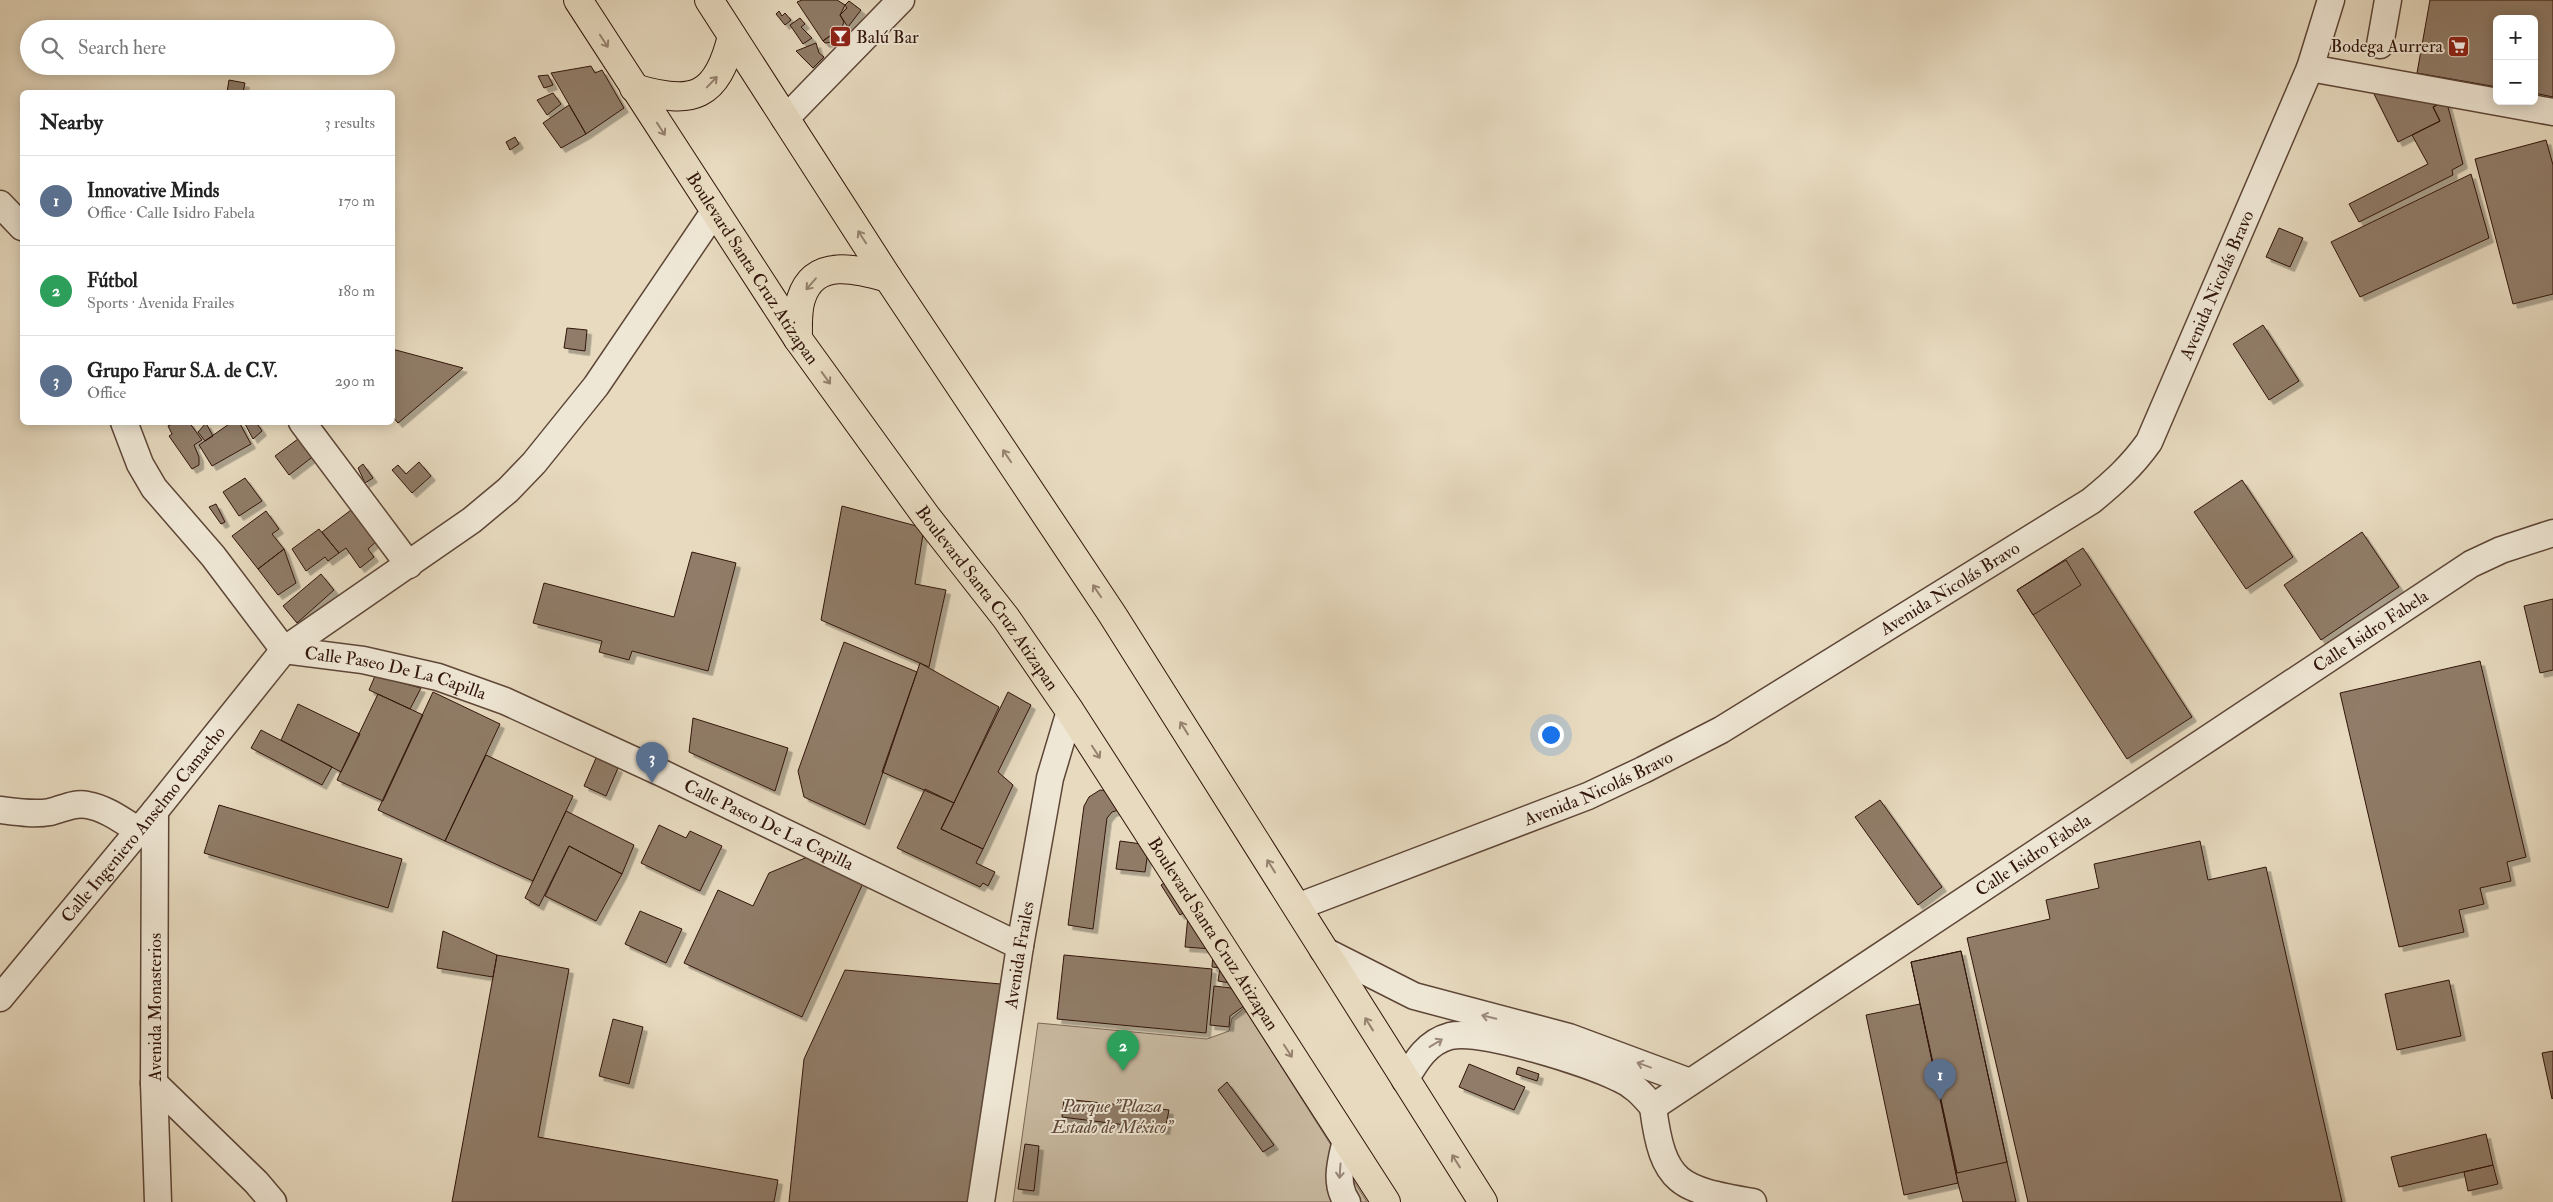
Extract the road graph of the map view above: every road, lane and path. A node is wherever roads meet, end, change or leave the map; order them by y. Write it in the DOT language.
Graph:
graph roads {
  1 [pos="578,0"];
  2 [pos="709,0"];
  3 [pos="901,0"];
  4 [pos="2332,0"];
  5 [pos="2388,0"];
  6 [pos="732,36"];
  7 [pos="2380,45"];
  8 [pos="2310,68"];
  9 [pos="634,88"];
  10 [pos="2553,112"];
  11 [pos="785,119"];
  12 [pos="0,204"];
  13 [pos="714,212"];
  14 [pos="20,226"];
  15 [pos="888,278"];
  16 [pos="798,339"];
  17 [pos="125,425"];
  18 [pos="304,425"];
  19 [pos="2553,533"];
  20 [pos="408,565"];
  21 [pos="284,650"];
  22 [pos="1070,711"];
  23 [pos="0,810"];
  24 [pos="155,811"];
  25 [pos="139,831"];
  26 [pos="1297,907"];
  27 [pos="1020,946"];
  28 [pos="1323,950"];
  29 [pos="0,998"];
  30 [pos="1405,1080"];
  31 [pos="1690,1082"];
  32 [pos="154,1083"];
  33 [pos="1652,1107"];
  34 [pos="1346,1140"];
  35 [pos="158,1202"];
  36 [pos="273,1202"];
  37 [pos="981,1202"];
  38 [pos="1347,1202"];
  39 [pos="1386,1202"];
  40 [pos="1483,1202"];
  41 [pos="1753,1202"];
  1 -- 9 [label="main road, Boulevard Santa Cruz Atizapan, one-way"];
  2 -- 6 [label="main road"];
  3 -- 11 [label="street"];
  4 -- 8 [label="street, Avenida Nicolás Bravo"];
  5 -- 7 [label="street"];
  9 -- 6 [label="main road, one-way"];
  6 -- 11 [label="main road"];
  8 -- 10 [label="street"];
  8 -- 26 [label="street, Avenida Nicolás Bravo"];
  9 -- 13 [label="main road, Boulevard Santa Cruz Atizapan, one-way"];
  15 -- 11 [label="main road, one-way"];
  12 -- 14 [label="street"];
  13 -- 16 [label="main road, Boulevard Santa Cruz Atizapan"];
  13 -- 20 [label="street, Calle Ingeniero Anselmo Camacho"];
  15 -- 16 [label="main road, one-way"];
  26 -- 15 [label="main road, one-way"];
  16 -- 22 [label="main road, Boulevard Santa Cruz Atizapan, one-way"];
  17 -- 21 [label="street"];
  18 -- 20 [label="street"];
  19 -- 31 [label="street, Calle Isidro Fabela"];
  20 -- 21 [label="street, Calle Ingeniero Anselmo Camacho"];
  21 -- 24 [label="street, Calle Ingeniero Anselmo Camacho"];
  21 -- 27 [label="street, Calle Paseo De La Capilla"];
  22 -- 27 [label="street, Avenida Frailes"];
  22 -- 34 [label="main road, Boulevard Santa Cruz Atizapan, one-way"];
  23 -- 25 [label="street"];
  24 -- 25 [label="street, Calle Ingeniero Anselmo Camacho"];
  24 -- 32 [label="street, Avenida Monasterios"];
  25 -- 29 [label="street, Calle Ingeniero Anselmo Camacho"];
  26 -- 28 [label="main road"];
  27 -- 37 [label="street, Avenida Frailes"];
  30 -- 28 [label="main road, one-way"];
  31 -- 28 [label="street, one-way"];
  30 -- 33 [label="street, one-way"];
  40 -- 30 [label="main road, one-way"];
  31 -- 33 [label="street, Calle Isidro Fabela"];
  32 -- 35 [label="street, Avenida Monasterios"];
  32 -- 36 [label="street"];
  33 -- 41 [label="street"];
  34 -- 38 [label="street, one-way"];
  34 -- 39 [label="main road, Boulevard Santa Cruz Atizapan"];
}
